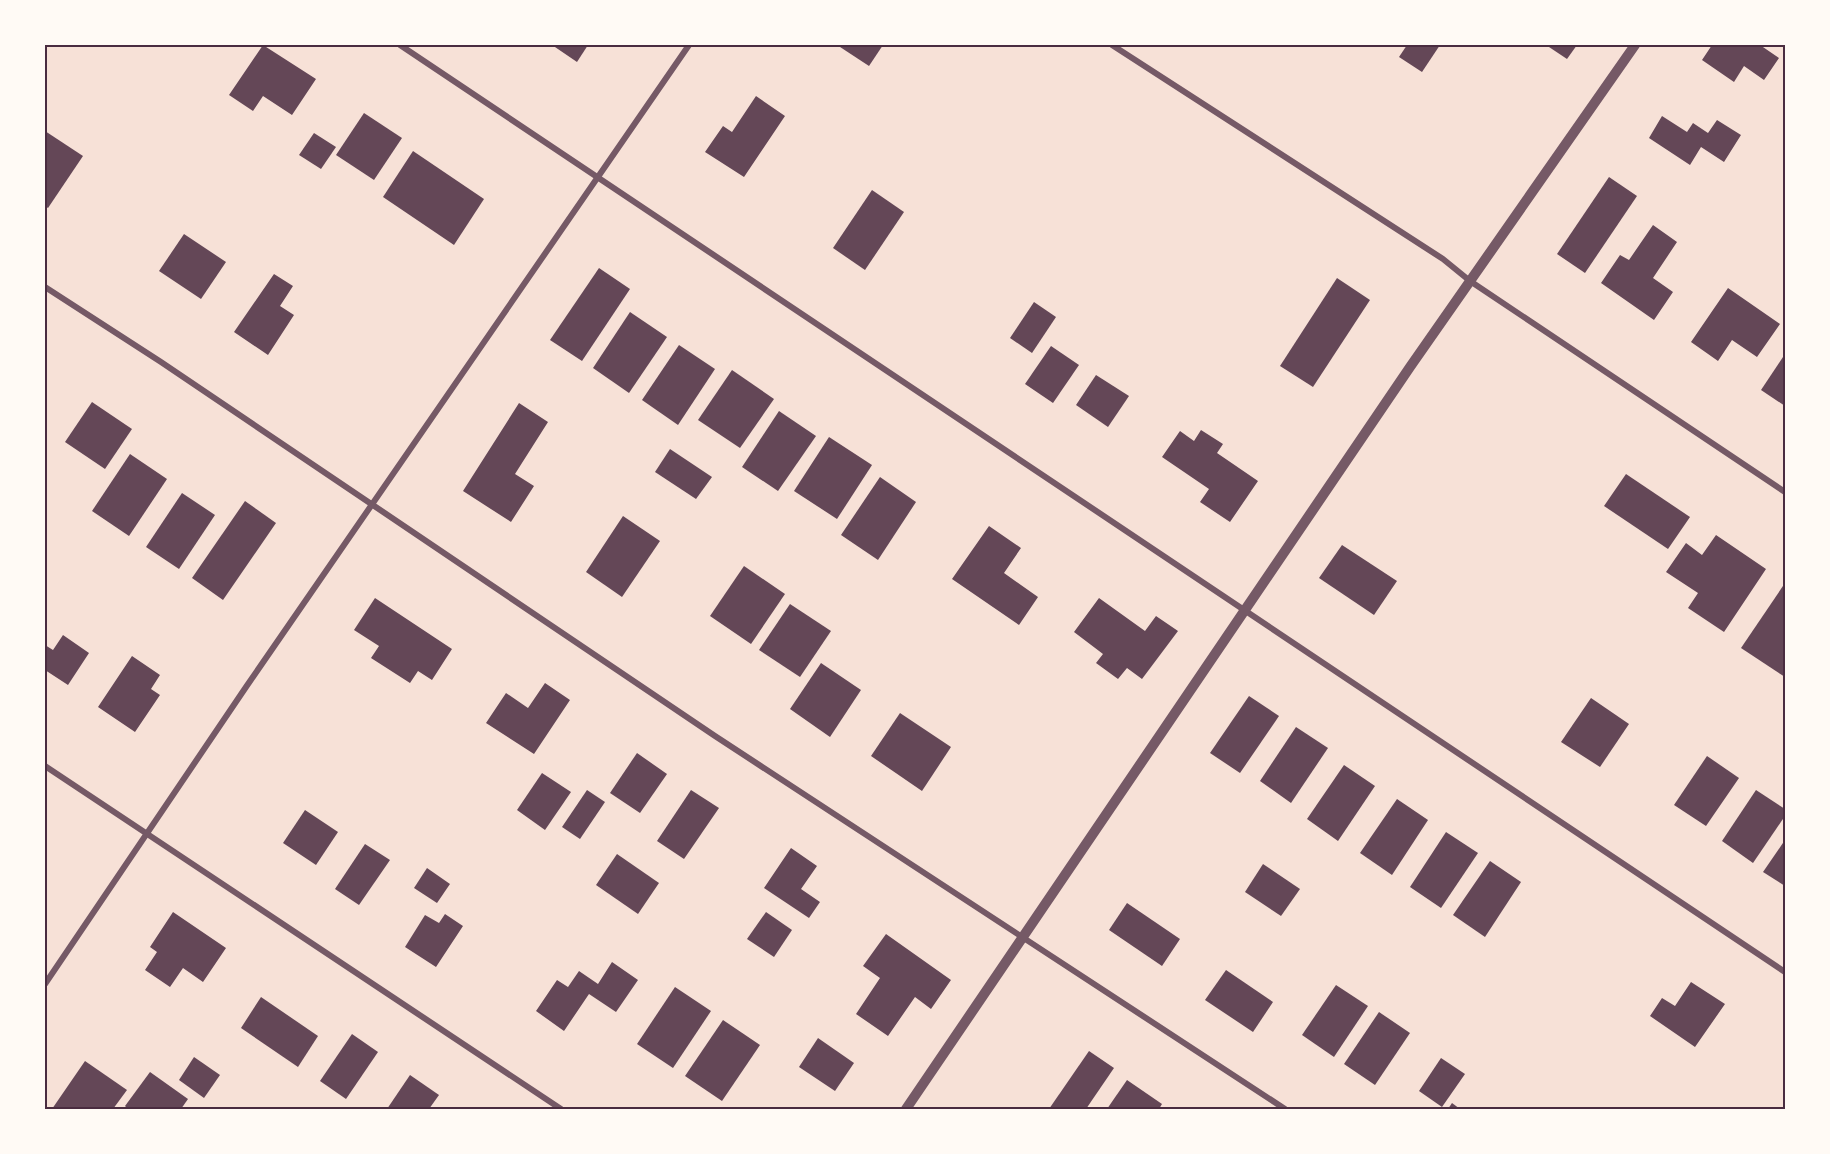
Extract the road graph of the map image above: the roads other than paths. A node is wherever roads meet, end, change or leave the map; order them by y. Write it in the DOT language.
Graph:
graph roads {
  1 [pos="400,45"];
  2 [pos="689,45"];
  3 [pos="1112,45"];
  4 [pos="1635,45"];
  5 [pos="598,177"];
  6 [pos="1470,281"];
  7 [pos="45,287"];
  8 [pos="1785,492"];
  9 [pos="372,504"];
  10 [pos="1246,610"];
  11 [pos="45,766"];
  12 [pos="147,834"];
  13 [pos="1024,938"];
  14 [pos="1785,972"];
  15 [pos="45,984"];
  16 [pos="561,1109"];
  17 [pos="906,1109"];
  18 [pos="1285,1109"];
  1 -- 5 [label="street"];
  2 -- 5 [label="street"];
  3 -- 6 [label="street"];
  4 -- 6 [label="street"];
  5 -- 9 [label="street"];
  5 -- 10 [label="street"];
  6 -- 8 [label="street"];
  6 -- 10 [label="street"];
  7 -- 9 [label="street"];
  9 -- 12 [label="street"];
  9 -- 13 [label="street"];
  10 -- 13 [label="street"];
  10 -- 14 [label="street"];
  11 -- 12 [label="street"];
  12 -- 15 [label="street"];
  12 -- 16 [label="street"];
  13 -- 17 [label="street"];
  13 -- 18 [label="street"];
}
